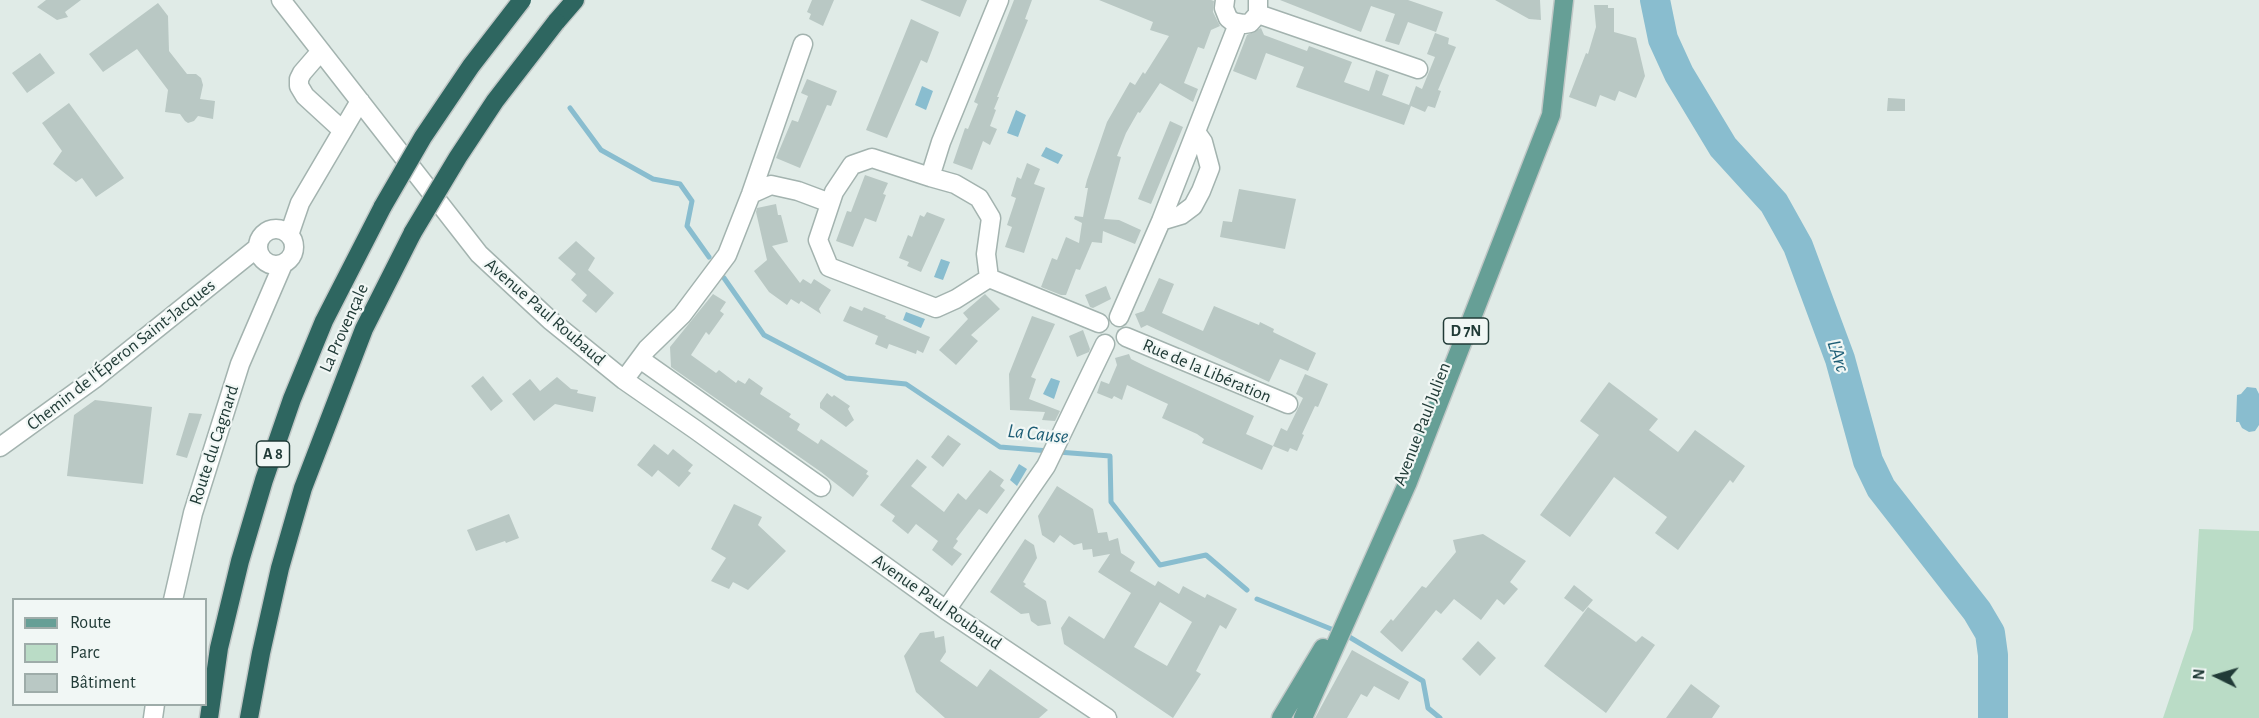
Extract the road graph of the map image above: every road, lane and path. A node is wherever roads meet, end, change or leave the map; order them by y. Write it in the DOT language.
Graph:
graph roads {
  1 [pos="281,0"];
  2 [pos="522,0"];
  3 [pos="575,0"];
  4 [pos="999,0"];
  5 [pos="1226,0"];
  6 [pos="1564,0"];
  7 [pos="1258,7"];
  8 [pos="1238,24"];
  9 [pos="803,44"];
  10 [pos="321,51"];
  11 [pos="1418,69"];
  12 [pos="360,101"];
  13 [pos="342,130"];
  14 [pos="1196,132"];
  15 [pos="930,177"];
  16 [pos="752,194"];
  17 [pos="830,202"];
  18 [pos="1161,221"];
  19 [pos="281,232"];
  20 [pos="266,258"];
  21 [pos="989,278"];
  22 [pos="1119,317"];
  23 [pos="1099,322"];
  24 [pos="1126,337"];
  25 [pos="1105,344"];
  26 [pos="640,359"];
  27 [pos="624,380"];
  28 [pos="1288,404"];
  29 [pos="0,447"];
  30 [pos="784,462"];
  31 [pos="770,483"];
  32 [pos="821,488"];
  33 [pos="173,598"];
  34 [pos="946,610"];
  35 [pos="1335,634"];
  36 [pos="209,718"];
  37 [pos="249,718"];
  38 [pos="1107,718"];
  39 [pos="1281,718"];
  40 [pos="1303,718"];
  1 -- 10 [label="street, Avenue Paul Roubaud"];
  2 -- 36 [label="highway, La Provençale / A 8, bridge"];
  3 -- 37 [label="highway, La Provençale / A 8, bridge"];
  4 -- 15 [label="street"];
  5 -- 8 [label="street"];
  6 -- 35 [label="main road, Avenue Paul Julien / D 7N"];
  7 -- 8 [label="street"];
  7 -- 11 [label="street"];
  8 -- 14 [label="street"];
  9 -- 16 [label="street"];
  10 -- 12 [label="street, Avenue Paul Roubaud"];
  10 -- 13 [label="street"];
  12 -- 13 [label="street"];
  12 -- 27 [label="street, Avenue Paul Roubaud"];
  13 -- 19 [label="street"];
  14 -- 18 [label="street"];
  14 -- 18 [label="street"];
  15 -- 17 [label="street"];
  15 -- 21 [label="street"];
  16 -- 17 [label="street"];
  16 -- 26 [label="street"];
  17 -- 21 [label="street"];
  18 -- 22 [label="street"];
  19 -- 20 [label="street"];
  19 -- 20 [label="street"];
  20 -- 29 [label="street, Chemin de l'Éperon Saint-Jacques"];
  20 -- 33 [label="street, Route du Cagnard"];
  21 -- 23 [label="street"];
  22 -- 23 [label="street"];
  22 -- 24 [label="street, Rue de la Libération"];
  23 -- 25 [label="street"];
  24 -- 25 [label="street, Rue de la Libération"];
  24 -- 28 [label="street, Rue de la Libération"];
  25 -- 34 [label="street"];
  26 -- 27 [label="street"];
  26 -- 30 [label="street"];
  27 -- 31 [label="street, Avenue Paul Roubaud"];
  30 -- 31 [label="street"];
  30 -- 32 [label="street"];
  31 -- 34 [label="street, Avenue Paul Roubaud"];
  34 -- 38 [label="street, Avenue Paul Roubaud"];
  35 -- 39 [label="main road, Avenue Paul Julien / D 7N"];
  35 -- 40 [label="main road, Avenue Paul Julien / D 7N"];
}
